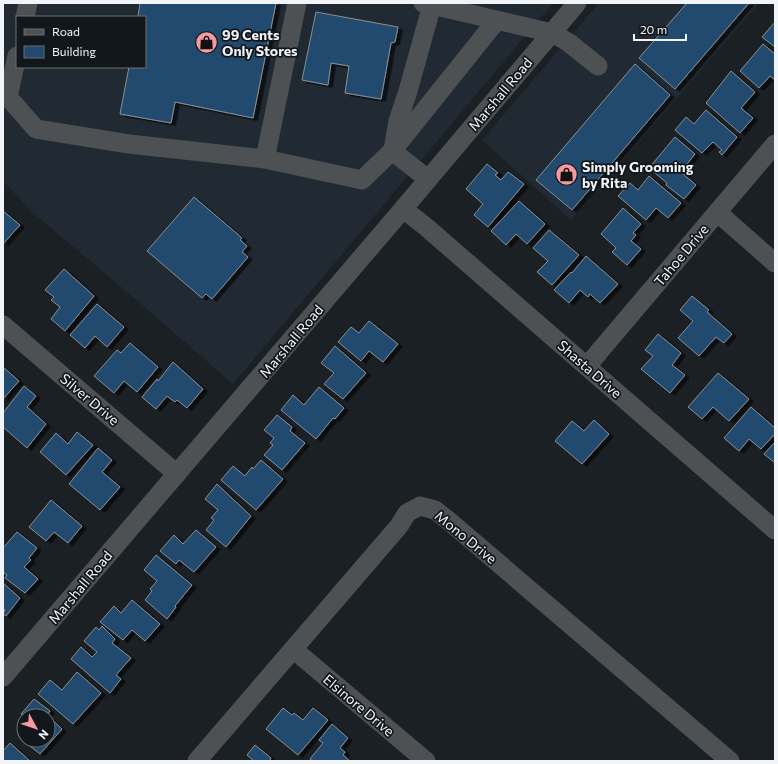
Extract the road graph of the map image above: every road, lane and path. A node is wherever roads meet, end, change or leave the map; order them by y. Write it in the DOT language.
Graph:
graph roads {
  1 [pos="28,3"];
  2 [pos="297,3"];
  3 [pos="577,3"];
  4 [pos="429,4"];
  5 [pos="25,16"];
  6 [pos="497,20"];
  7 [pos="552,33"];
  8 [pos="16,61"];
  9 [pos="598,66"];
  10 [pos="775,144"];
  11 [pos="392,151"];
  12 [pos="266,159"];
  13 [pos="428,179"];
  14 [pos="403,209"];
  15 [pos="717,212"];
  16 [pos="775,263"];
  17 [pos="3,325"];
  18 [pos="587,366"];
  19 [pos="177,474"];
  20 [pos="775,530"];
  21 [pos="293,649"];
  22 [pos="3,677"];
  23 [pos="197,761"];
  24 [pos="426,761"];
  25 [pos="730,761"];
  1 -- 5 [label="street"];
  2 -- 12 [label="street"];
  3 -- 7 [label="street, Marshall Road"];
  4 -- 6 [label="street"];
  4 -- 11 [label="street"];
  6 -- 7 [label="street"];
  6 -- 11 [label="street"];
  7 -- 9 [label="street"];
  7 -- 13 [label="street, Marshall Road"];
  8 -- 12 [label="street"];
  10 -- 15 [label="street, Tahoe Drive"];
  11 -- 12 [label="street"];
  11 -- 13 [label="street"];
  13 -- 14 [label="street, Marshall Road"];
  14 -- 18 [label="street, Shasta Drive"];
  14 -- 19 [label="street, Marshall Road"];
  15 -- 16 [label="street"];
  15 -- 18 [label="street, Tahoe Drive"];
  17 -- 19 [label="street, Silver Drive"];
  18 -- 20 [label="street, Shasta Drive"];
  19 -- 22 [label="street, Marshall Road"];
  21 -- 23 [label="street, Mono Drive"];
  21 -- 24 [label="street, Elsinore Drive"];
  21 -- 25 [label="street, Mono Drive"];
}
